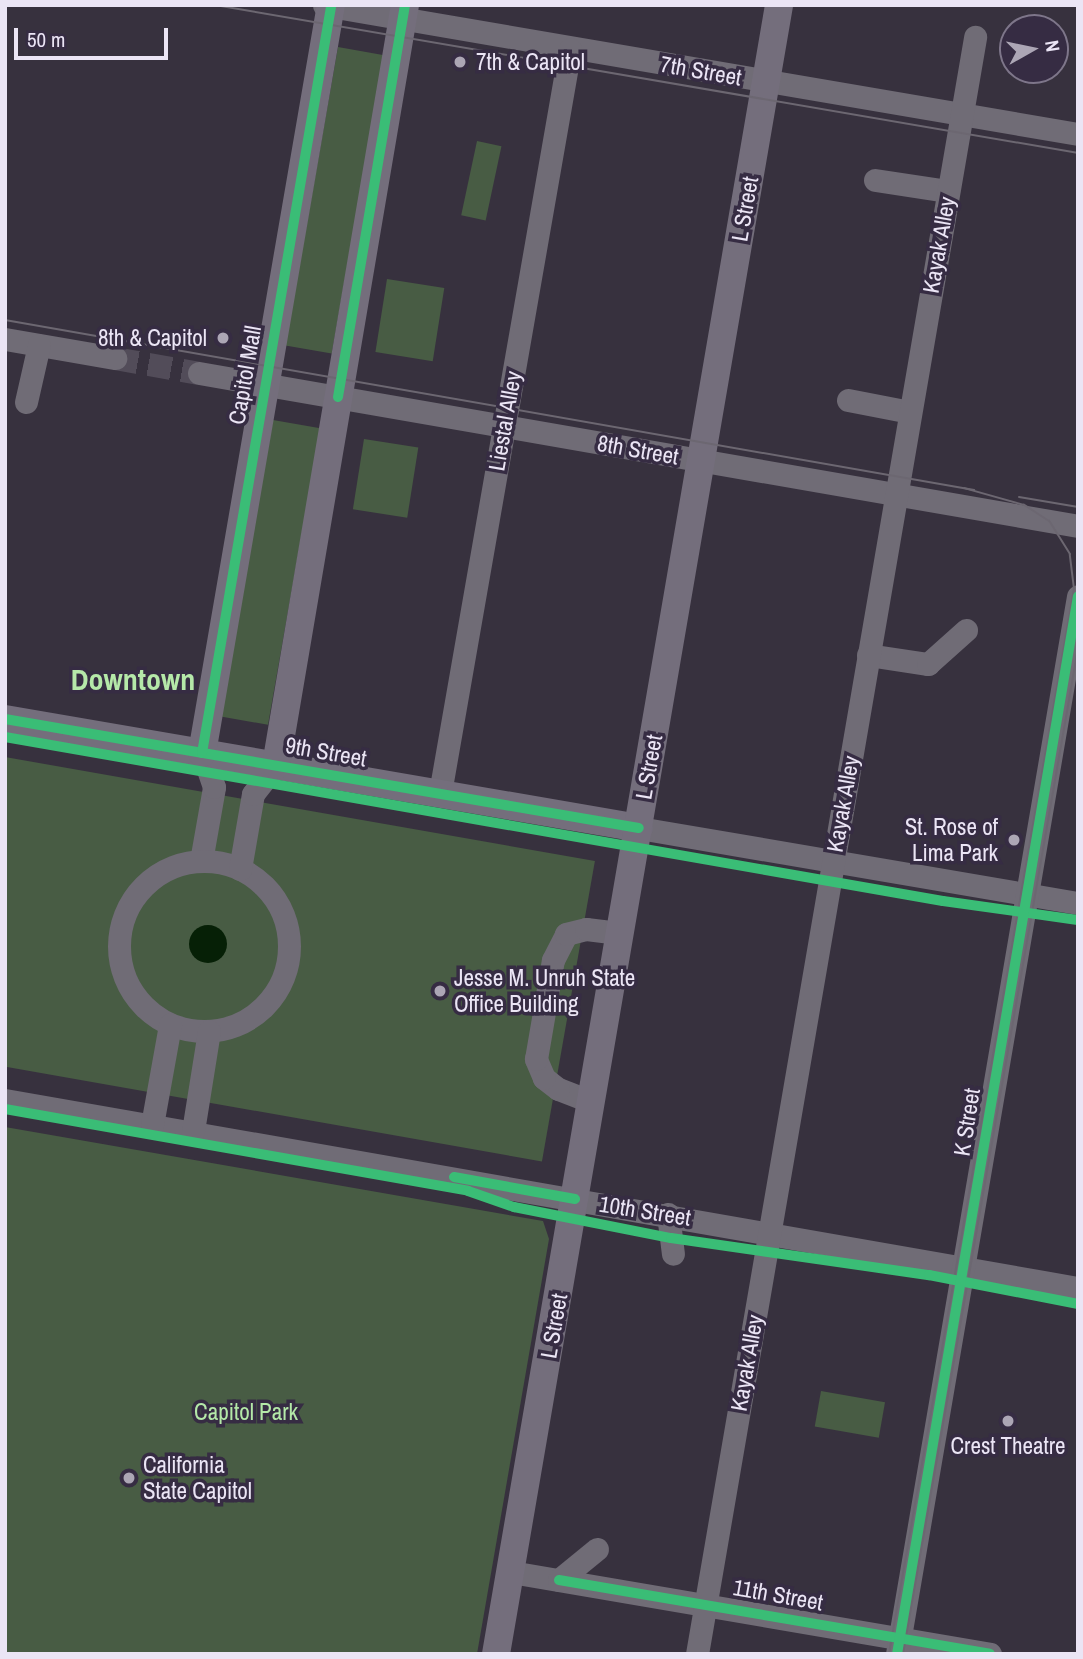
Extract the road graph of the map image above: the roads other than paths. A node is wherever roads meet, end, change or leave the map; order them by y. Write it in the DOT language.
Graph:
graph roads {
  1 [pos="779,5"];
  2 [pos="328,6"];
  3 [pos="404,13"];
  4 [pos="975,37"];
  5 [pos="570,49"];
  6 [pos="766,82"];
  7 [pos="961,115"];
  8 [pos="1078,134"];
  9 [pos="875,180"];
  10 [pos="948,191"];
  11 [pos="5,339"];
  12 [pos="39,345"];
  13 [pos="115,358"];
  14 [pos="199,373"];
  15 [pos="265,384"];
  16 [pos="338,397"];
  17 [pos="848,400"];
  18 [pos="26,402"];
  19 [pos="910,412"];
  20 [pos="504,426"];
  21 [pos="701,461"];
  22 [pos="896,494"];
  23 [pos="1078,526"];
  24 [pos="1078,596"];
  25 [pos="966,630"];
  26 [pos="868,655"];
  27 [pos="5,719"];
  28 [pos="202,752"];
  29 [pos="276,765"];
  30 [pos="440,793"];
  31 [pos="639,828"];
  32 [pos="201,861"];
  33 [pos="833,861"];
  34 [pos="240,869"];
  35 [pos="1028,894"];
  36 [pos="1078,903"];
  37 [pos="621,933"];
  38 [pos="170,1025"];
  39 [pos="209,1031"];
  40 [pos="5,1100"];
  41 [pos="592,1102"];
  42 [pos="152,1125"];
  43 [pos="193,1131"];
  44 [pos="575,1199"];
  45 [pos="668,1214"];
  46 [pos="769,1231"];
  47 [pos="673,1254"];
  48 [pos="964,1267"];
  49 [pos="1078,1288"];
  50 [pos="597,1549"];
  51 [pos="511,1572"];
  52 [pos="559,1580"];
  53 [pos="705,1603"];
  54 [pos="898,1646"];
  55 [pos="496,1654"];
  56 [pos="697,1654"];
  57 [pos="990,1654"];
  1 -- 6 [label="main road, L Street"];
  2 -- 3 [label="street, 7th Street"];
  2 -- 15 [label="main road, Capitol Mall"];
  3 -- 5 [label="street, 7th Street"];
  3 -- 16 [label="main road"];
  4 -- 7 [label="street, Kayak Alley"];
  5 -- 6 [label="street, 7th Street"];
  5 -- 20 [label="street, Liestal Alley"];
  6 -- 7 [label="street, 7th Street"];
  6 -- 21 [label="main road, L Street"];
  7 -- 8 [label="street, 7th Street"];
  7 -- 10 [label="street, Kayak Alley"];
  9 -- 10 [label="street"];
  10 -- 19 [label="street, Kayak Alley"];
  11 -- 12 [label="street"];
  12 -- 13 [label="street"];
  12 -- 18 [label="street"];
  14 -- 15 [label="street, 8th Street"];
  15 -- 16 [label="street, 8th Street"];
  15 -- 28 [label="main road, Capitol Mall"];
  16 -- 20 [label="street, 8th Street"];
  16 -- 29 [label="main road"];
  17 -- 19 [label="street"];
  19 -- 22 [label="street, Kayak Alley"];
  20 -- 21 [label="street, 8th Street"];
  20 -- 30 [label="street, Liestal Alley"];
  21 -- 22 [label="street, 8th Street"];
  21 -- 31 [label="main road, L Street"];
  22 -- 23 [label="street, 8th Street"];
  22 -- 26 [label="street, Kayak Alley"];
  24 -- 35 [label="street, K Street"];
  25 -- 26 [label="street"];
  26 -- 33 [label="street, Kayak Alley"];
  27 -- 28 [label="main road, 9th Street"];
  28 -- 29 [label="main road, 9th Street"];
  28 -- 32 [label="street, Capitol Mall"];
  29 -- 30 [label="main road, 9th Street"];
  29 -- 34 [label="street"];
  30 -- 31 [label="main road, 9th Street"];
  31 -- 33 [label="street, 9th Street"];
  31 -- 37 [label="main road, L Street"];
  32 -- 34 [label="street"];
  32 -- 38 [label="street"];
  33 -- 35 [label="street, 9th Street"];
  33 -- 46 [label="street, Kayak Alley"];
  34 -- 39 [label="street"];
  35 -- 36 [label="street, 9th Street"];
  35 -- 48 [label="street, K Street"];
  37 -- 41 [label="main road, L Street"];
  37 -- 41 [label="street"];
  38 -- 39 [label="street"];
  38 -- 42 [label="street"];
  39 -- 43 [label="street"];
  40 -- 42 [label="street, 10th Street"];
  41 -- 44 [label="main road, L Street"];
  42 -- 43 [label="street, 10th Street"];
  43 -- 44 [label="street, 10th Street"];
  44 -- 45 [label="street, 10th Street"];
  44 -- 51 [label="main road, L Street"];
  45 -- 46 [label="street, 10th Street"];
  45 -- 47 [label="street"];
  46 -- 48 [label="street, 10th Street"];
  46 -- 53 [label="street, Kayak Alley"];
  48 -- 49 [label="street, 10th Street"];
  48 -- 54 [label="street, K Street"];
  50 -- 52 [label="street"];
  51 -- 52 [label="street, 11th Street"];
  51 -- 55 [label="main road, L Street"];
  52 -- 53 [label="street, 11th Street"];
  53 -- 54 [label="street, 11th Street"];
  53 -- 56 [label="street, Kayak Alley"];
  54 -- 57 [label="street, 11th Street"];
}
